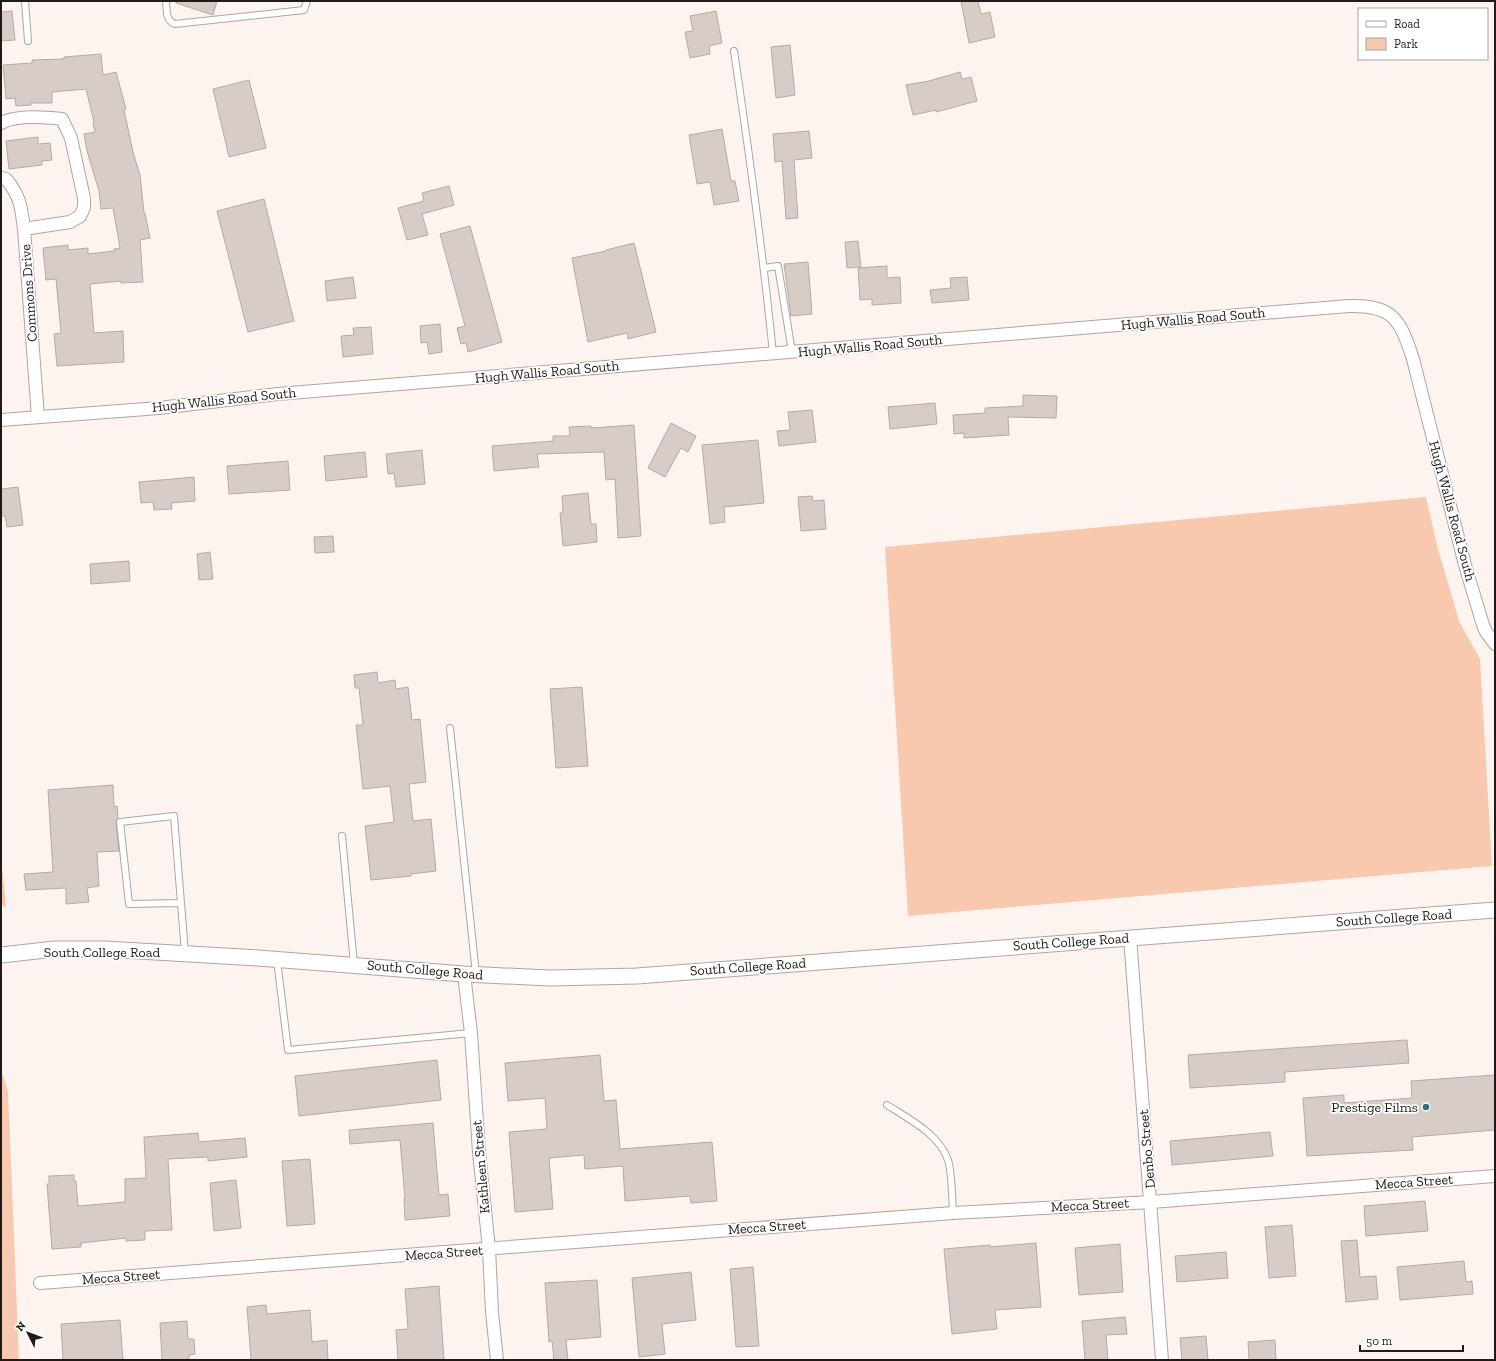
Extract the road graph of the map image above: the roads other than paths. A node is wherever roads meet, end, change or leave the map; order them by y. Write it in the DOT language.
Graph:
graph roads {
  1 [pos="25,1"];
  2 [pos="166,1"];
  3 [pos="307,1"];
  4 [pos="28,41"];
  5 [pos="734,51"];
  6 [pos="1,123"];
  7 [pos="1,178"];
  8 [pos="24,230"];
  9 [pos="764,268"];
  10 [pos="792,352"];
  11 [pos="773,354"];
  12 [pos="38,417"];
  13 [pos="1,420"];
  14 [pos="1495,644"];
  15 [pos="450,728"];
  16 [pos="342,836"];
  17 [pos="180,903"];
  18 [pos="1495,910"];
  19 [pos="1130,938"];
  20 [pos="185,953"];
  21 [pos="1,955"];
  22 [pos="277,959"];
  23 [pos="354,964"];
  24 [pos="470,974"];
  25 [pos="471,1033"];
  26 [pos="887,1105"];
  27 [pos="1495,1176"];
  28 [pos="1151,1202"];
  29 [pos="953,1213"];
  30 [pos="489,1250"];
  31 [pos="40,1284"];
  32 [pos="496,1360"];
  33 [pos="1162,1360"];
  1 -- 4 [label="lane"];
  2 -- 3 [label="lane"];
  5 -- 9 [label="lane"];
  6 -- 8 [label="street"];
  7 -- 8 [label="street, Commons Drive"];
  8 -- 12 [label="street, Commons Drive"];
  9 -- 10 [label="lane"];
  9 -- 11 [label="lane"];
  10 -- 11 [label="street, Hugh Wallis Road South"];
  10 -- 14 [label="street, Hugh Wallis Road South"];
  11 -- 12 [label="street, Hugh Wallis Road South"];
  12 -- 13 [label="street, Hugh Wallis Road South"];
  15 -- 24 [label="lane"];
  16 -- 23 [label="lane"];
  17 -- 17 [label="lane"];
  17 -- 20 [label="lane"];
  18 -- 19 [label="street, South College Road"];
  19 -- 24 [label="street, South College Road"];
  19 -- 28 [label="street, Denbo Street"];
  20 -- 21 [label="street, South College Road"];
  20 -- 22 [label="street, South College Road"];
  22 -- 23 [label="street, South College Road"];
  22 -- 25 [label="lane"];
  23 -- 24 [label="street, South College Road"];
  24 -- 25 [label="street, Kathleen Street"];
  25 -- 30 [label="street, Kathleen Street"];
  26 -- 29 [label="lane"];
  27 -- 28 [label="street, Mecca Street"];
  28 -- 29 [label="street, Mecca Street"];
  28 -- 33 [label="street, Denbo Street"];
  29 -- 30 [label="street, Mecca Street"];
  30 -- 31 [label="street, Mecca Street"];
  30 -- 32 [label="street, Kathleen Street"];
}
